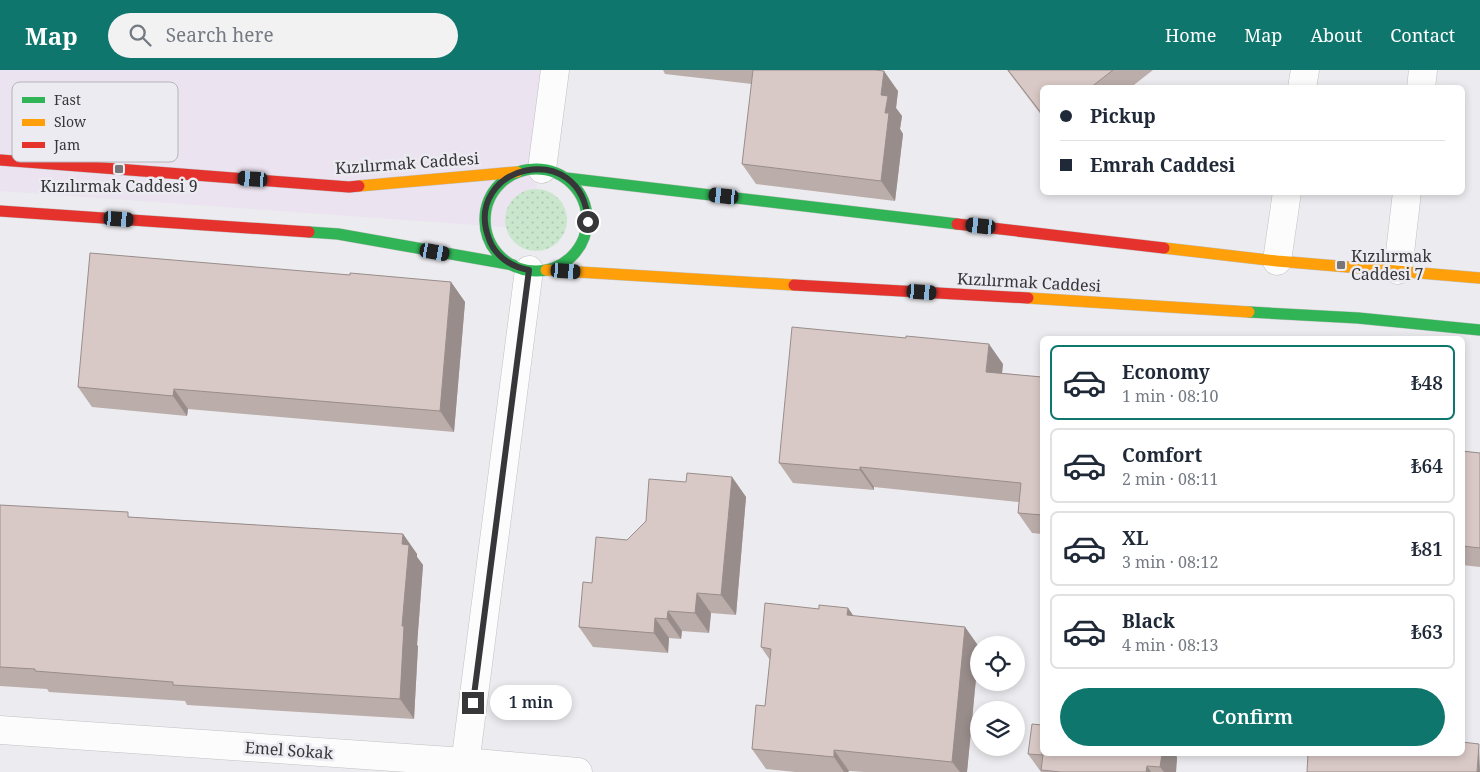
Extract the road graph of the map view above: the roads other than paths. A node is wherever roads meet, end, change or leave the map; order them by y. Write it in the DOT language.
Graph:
graph roads {
  1 [pos="554,70"];
  2 [pos="1305,70"];
  3 [pos="1423,70"];
  4 [pos="1302,85"];
  5 [pos="1421,85"];
  6 [pos="26,162"];
  7 [pos="542,173"];
  8 [pos="1287,195"];
  9 [pos="1408,195"];
  10 [pos="0,211"];
  11 [pos="1277,261"];
  12 [pos="529,269"];
  13 [pos="1398,270"];
  14 [pos="1480,278"];
  15 [pos="1480,330"];
  16 [pos="0,730"];
  17 [pos="464,767"];
  18 [pos="578,772"];
  1 -- 7 [label="street"];
  2 -- 4 [label="street"];
  3 -- 5 [label="street"];
  6 -- 7 [label="main road, Kızılırmak Caddesi"];
  7 -- 11 [label="main road, Kızılırmak Caddesi"];
  7 -- 12 [label="main road"];
  7 -- 12 [label="main road"];
  8 -- 11 [label="street"];
  9 -- 13 [label="street"];
  10 -- 12 [label="main road, Kızılırmak Caddesi"];
  11 -- 13 [label="main road, Kızılırmak Caddesi"];
  12 -- 15 [label="main road, Kızılırmak Caddesi"];
  12 -- 17 [label="street"];
  13 -- 14 [label="main road, Kızılırmak Caddesi"];
  16 -- 17 [label="street, Emel Sokak"];
  17 -- 18 [label="street, Emel Sokak"];
}
